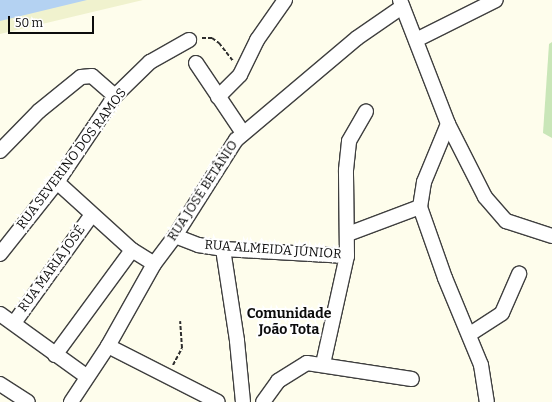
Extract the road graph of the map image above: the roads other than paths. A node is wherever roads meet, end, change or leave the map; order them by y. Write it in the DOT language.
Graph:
graph roads {
  1 [pos="285,0"];
  2 [pos="496,0"];
  3 [pos="401,3"];
  4 [pos="189,40"];
  5 [pos="416,40"];
  6 [pos="196,63"];
  7 [pos="115,96"];
  8 [pos="218,97"];
  9 [pos="366,111"];
  10 [pos="448,124"];
  11 [pos="243,133"];
  12 [pos="0,151"];
  13 [pos="57,182"];
  14 [pos="420,207"];
  15 [pos="91,216"];
  16 [pos="348,234"];
  17 [pos="175,236"];
  18 [pos="552,236"];
  19 [pos="223,249"];
  20 [pos="132,250"];
  21 [pos="0,254"];
  22 [pos="348,256"];
  23 [pos="154,264"];
  24 [pos="519,274"];
  25 [pos="0,314"];
  26 [pos="14,323"];
  27 [pos="470,334"];
  28 [pos="108,346"];
  29 [pos="55,354"];
  30 [pos="323,364"];
  31 [pos="86,376"];
  32 [pos="412,379"];
  33 [pos="0,384"];
  34 [pos="13,398"];
  35 [pos="28,402"];
  36 [pos="71,402"];
  37 [pos="218,402"];
  38 [pos="243,402"];
  39 [pos="263,402"];
  40 [pos="487,402"];
  1 -- 8 [label="street"];
  2 -- 5 [label="street"];
  3 -- 5 [label="street"];
  3 -- 11 [label="street, RUA JOSÉ BETÂNIO"];
  4 -- 7 [label="street, RUA SEVERINO DOS RAMOS"];
  5 -- 10 [label="street"];
  6 -- 8 [label="street"];
  7 -- 12 [label="street"];
  7 -- 13 [label="street, RUA SEVERINO DOS RAMOS"];
  8 -- 11 [label="street"];
  9 -- 16 [label="street"];
  10 -- 14 [label="street"];
  10 -- 18 [label="street"];
  11 -- 17 [label="street, RUA JOSÉ BETÂNIO"];
  13 -- 15 [label="street"];
  13 -- 21 [label="street, RUA SEVERINO DOS RAMOS"];
  14 -- 16 [label="street, RUA ALMEIDA JÚNIOR"];
  14 -- 27 [label="street"];
  15 -- 20 [label="street"];
  15 -- 26 [label="street, RUA MARIA JOSÉ"];
  16 -- 22 [label="street"];
  17 -- 19 [label="street, RUA ALMEIDA JÚNIOR"];
  17 -- 23 [label="street, RUA JOSÉ BETÂNIO"];
  19 -- 22 [label="street, RUA ALMEIDA JÚNIOR"];
  19 -- 38 [label="street"];
  20 -- 23 [label="street"];
  20 -- 29 [label="street"];
  22 -- 30 [label="street"];
  23 -- 28 [label="street, RUA JOSÉ BETÂNIO"];
  24 -- 27 [label="street"];
  25 -- 26 [label="street"];
  26 -- 29 [label="street"];
  27 -- 40 [label="street"];
  28 -- 31 [label="street, RUA JOSÉ BETÂNIO"];
  28 -- 37 [label="street"];
  29 -- 31 [label="street"];
  30 -- 32 [label="street"];
  30 -- 39 [label="street"];
  31 -- 36 [label="street, RUA JOSÉ BETÂNIO"];
  33 -- 34 [label="street"];
  34 -- 35 [label="street"];
}
